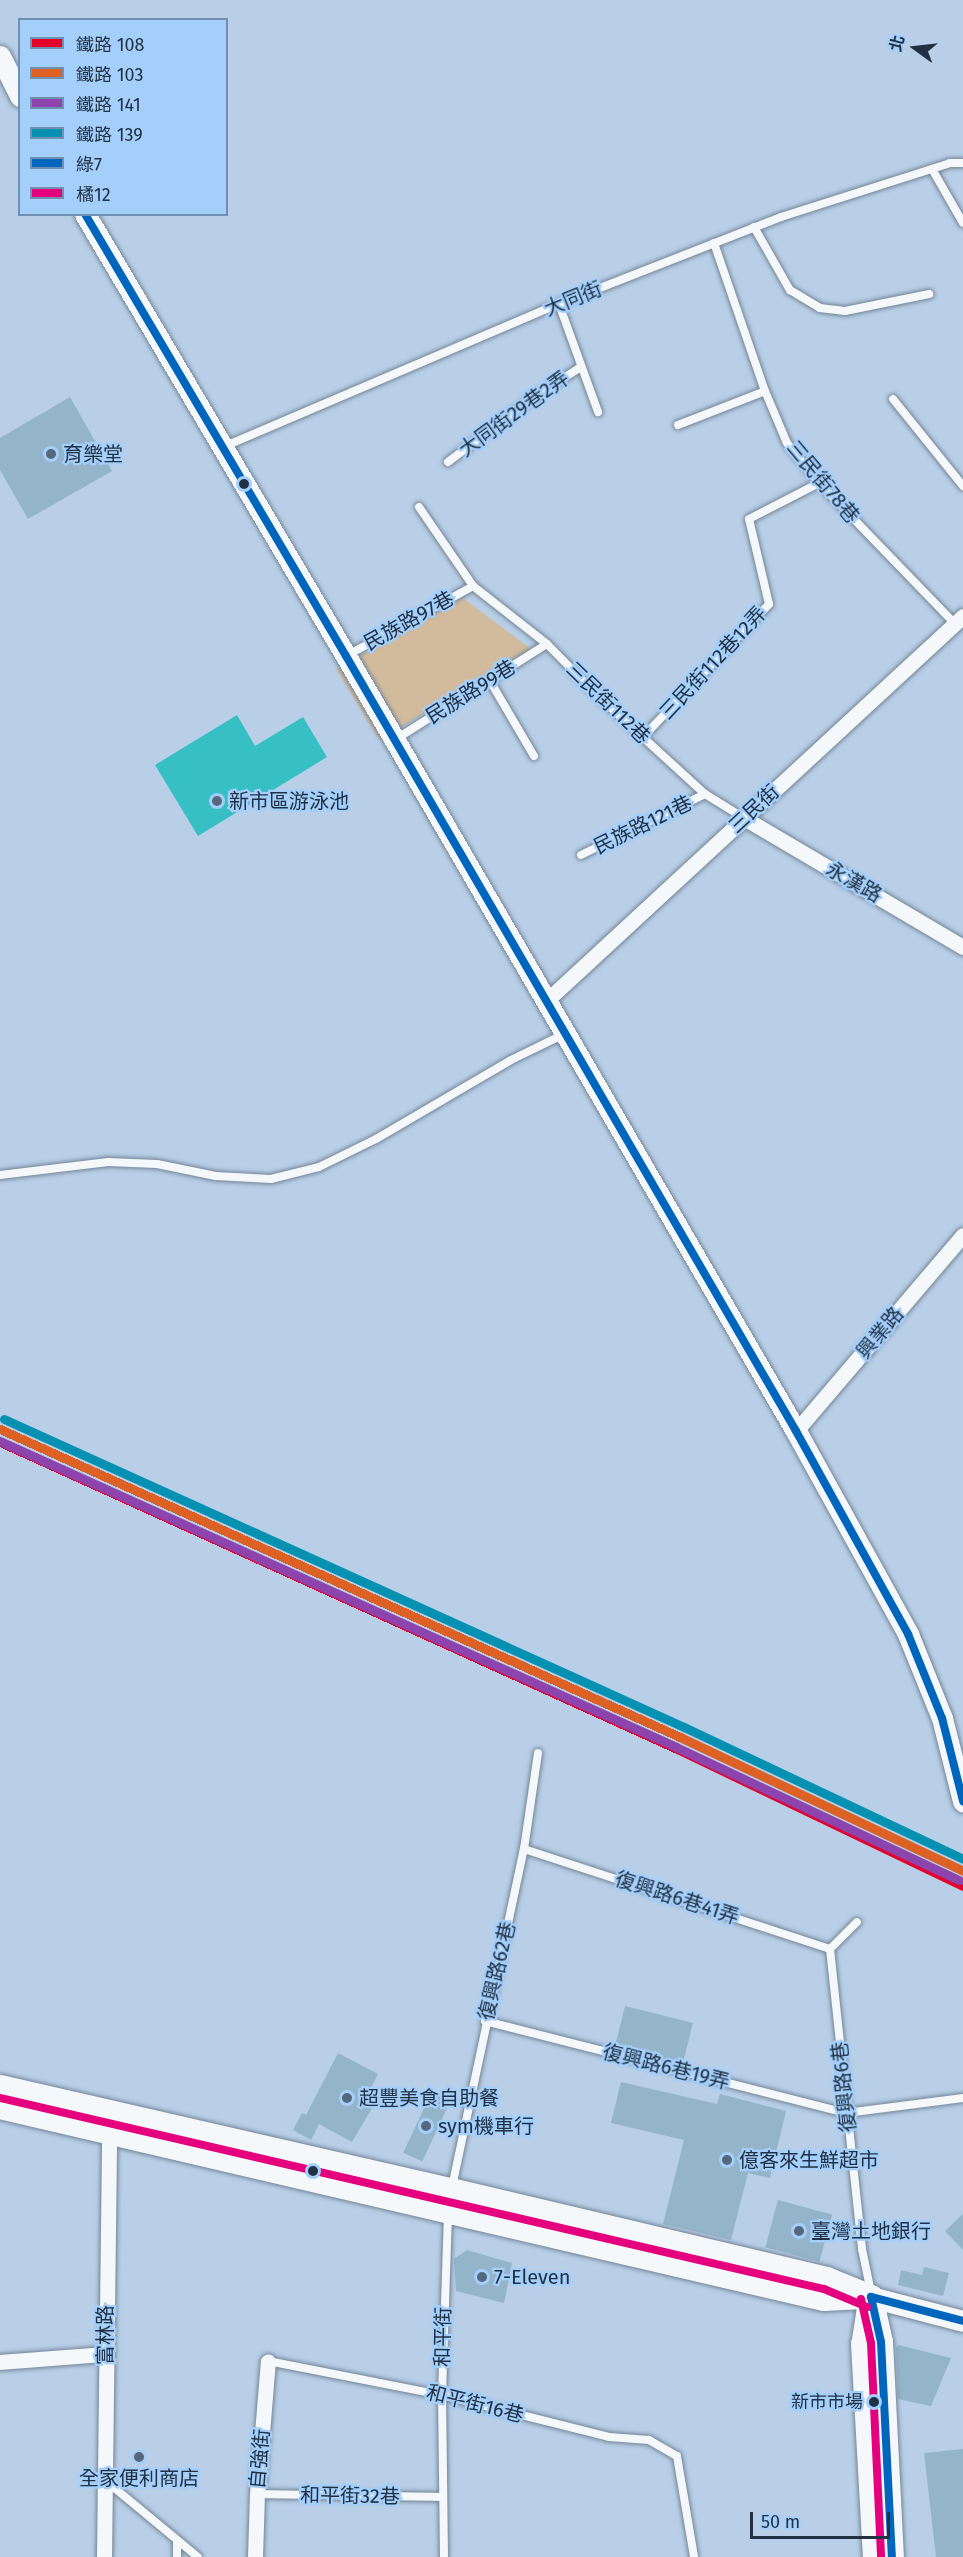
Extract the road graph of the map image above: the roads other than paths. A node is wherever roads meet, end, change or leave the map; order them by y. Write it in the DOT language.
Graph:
graph roads {
  1 [pos="0,56"];
  2 [pos="18,92"];
  3 [pos="963,163"];
  4 [pos="932,169"];
  5 [pos="86,216"];
  6 [pos="963,224"];
  7 [pos="754,227"];
  8 [pos="714,243"];
  9 [pos="929,294"];
  10 [pos="559,304"];
  11 [pos="581,367"];
  12 [pos="765,391"];
  13 [pos="893,399"];
  14 [pos="598,412"];
  15 [pos="678,425"];
  16 [pos="222,448"];
  17 [pos="448,462"];
  18 [pos="819,483"];
  19 [pos="963,486"];
  20 [pos="419,507"];
  21 [pos="473,586"];
  22 [pos="959,620"];
  23 [pos="547,644"];
  24 [pos="346,656"];
  25 [pos="490,681"];
  26 [pos="643,738"];
  27 [pos="394,740"];
  28 [pos="534,756"];
  29 [pos="705,794"];
  30 [pos="744,818"];
  31 [pos="581,855"];
  32 [pos="963,947"];
  33 [pos="546,1002"];
  34 [pos="564,1034"];
  35 [pos="0,1175"];
  36 [pos="963,1235"];
  37 [pos="796,1431"];
  38 [pos="538,1753"];
  39 [pos="963,1801"];
  40 [pos="524,1850"];
  41 [pos="856,1922"];
  42 [pos="830,1948"];
  43 [pos="485,2021"];
  44 [pos="0,2087"];
  45 [pos="963,2098"];
  46 [pos="0,2108"];
  47 [pos="846,2113"];
  48 [pos="109,2123"];
  49 [pos="450,2200"];
  50 [pos="872,2297"];
  51 [pos="963,2321"];
  52 [pos="105,2354"];
  53 [pos="268,2361"];
  54 [pos="0,2362"];
  55 [pos="442,2395"];
  56 [pos="106,2481"];
  57 [pos="257,2494"];
  58 [pos="443,2498"];
  59 [pos="177,2542"];
  60 [pos="104,2557"];
  61 [pos="177,2557"];
  62 [pos="198,2557"];
  63 [pos="255,2557"];
  64 [pos="444,2557"];
  65 [pos="694,2557"];
  66 [pos="875,2557"];
  67 [pos="892,2557"];
  1 -- 2 [label="street"];
  3 -- 4 [label="lane, 大同街"];
  4 -- 6 [label="lane"];
  4 -- 7 [label="lane, 大同街"];
  5 -- 16 [label="street"];
  7 -- 8 [label="lane, 大同街"];
  7 -- 9 [label="lane"];
  8 -- 10 [label="lane, 大同街"];
  8 -- 12 [label="lane, 三民街78巷"];
  10 -- 11 [label="lane"];
  10 -- 16 [label="lane, 大同街"];
  11 -- 14 [label="lane"];
  11 -- 17 [label="lane, 大同街29巷2弄"];
  12 -- 15 [label="lane"];
  12 -- 18 [label="lane, 三民街78巷"];
  13 -- 19 [label="lane"];
  16 -- 24 [label="street"];
  18 -- 22 [label="lane, 三民街78巷"];
  18 -- 26 [label="lane, 三民街112巷12弄"];
  20 -- 21 [label="lane, 三民街112巷"];
  21 -- 23 [label="lane, 三民街112巷"];
  21 -- 24 [label="lane, 民族路97巷"];
  22 -- 30 [label="street, 三民街"];
  23 -- 25 [label="lane, 民族路99巷"];
  23 -- 26 [label="lane, 三民街112巷"];
  24 -- 27 [label="street"];
  25 -- 27 [label="lane, 民族路99巷"];
  25 -- 28 [label="lane"];
  26 -- 29 [label="lane, 三民街112巷"];
  27 -- 33 [label="street"];
  29 -- 30 [label="lane, 三民街112巷"];
  29 -- 31 [label="lane, 民族路121巷"];
  30 -- 32 [label="street, 永漢路"];
  30 -- 33 [label="street, 三民街"];
  33 -- 34 [label="street"];
  34 -- 35 [label="lane"];
  34 -- 37 [label="street"];
  36 -- 37 [label="street, 興業路"];
  37 -- 39 [label="street"];
  38 -- 40 [label="lane, 復興路62巷"];
  40 -- 42 [label="lane, 復興路6巷41弄"];
  40 -- 43 [label="lane, 復興路62巷"];
  41 -- 42 [label="lane"];
  42 -- 47 [label="lane, 復興路6巷"];
  43 -- 47 [label="lane, 復興路6巷19弄"];
  43 -- 49 [label="lane, 復興路62巷"];
  44 -- 48 [label="main road"];
  45 -- 47 [label="lane"];
  46 -- 48 [label="main road"];
  47 -- 50 [label="lane, 復興路6巷"];
  48 -- 49 [label="main road"];
  48 -- 52 [label="street, 富林路"];
  49 -- 50 [label="main road"];
  49 -- 55 [label="lane, 和平街"];
  50 -- 51 [label="street"];
  50 -- 66 [label="main road"];
  50 -- 67 [label="main road"];
  52 -- 54 [label="street"];
  52 -- 56 [label="street, 富林路"];
  53 -- 55 [label="lane, 和平街16巷"];
  53 -- 57 [label="street, 自強街"];
  55 -- 58 [label="lane, 和平街"];
  55 -- 65 [label="lane, 和平街16巷"];
  56 -- 59 [label="lane"];
  56 -- 60 [label="street, 富林路"];
  57 -- 58 [label="lane, 和平街32巷"];
  57 -- 63 [label="street, 自強街"];
  58 -- 64 [label="lane, 和平街"];
  59 -- 61 [label="lane"];
  59 -- 62 [label="lane"];
}
